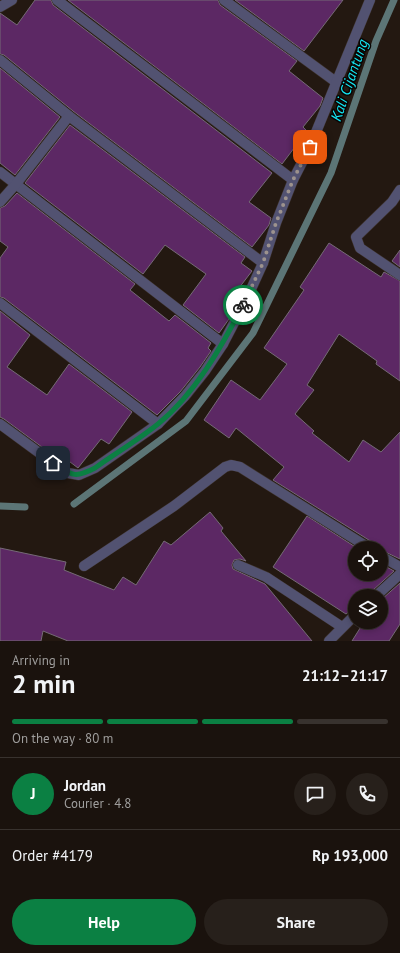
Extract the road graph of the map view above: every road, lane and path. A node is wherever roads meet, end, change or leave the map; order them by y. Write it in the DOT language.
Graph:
graph roads {
  1 [pos="12,0"];
  2 [pos="57,0"];
  3 [pos="224,0"];
  4 [pos="370,0"];
  5 [pos="0,7"];
  6 [pos="0,60"];
  7 [pos="336,82"];
  8 [pos="69,116"];
  9 [pos="0,172"];
  10 [pos="293,180"];
  11 [pos="16,184"];
  12 [pos="400,190"];
  13 [pos="0,202"];
  14 [pos="263,263"];
  15 [pos="400,276"];
  16 [pos="0,303"];
  17 [pos="223,344"];
  18 [pos="0,424"];
  19 [pos="158,424"];
  20 [pos="358,541"];
  21 [pos="388,560"];
  22 [pos="238,565"];
  23 [pos="84,566"];
  24 [pos="400,567"];
  25 [pos="400,574"];
  26 [pos="384,589"];
  27 [pos="348,621"];
  28 [pos="342,627"];
  29 [pos="329,641"];
  1 -- 5 [label="street"];
  2 -- 10 [label="street"];
  3 -- 7 [label="street"];
  4 -- 7 [label="street"];
  6 -- 8 [label="street"];
  7 -- 10 [label="street"];
  8 -- 11 [label="street"];
  8 -- 14 [label="street"];
  9 -- 11 [label="street"];
  10 -- 14 [label="street"];
  11 -- 13 [label="street"];
  11 -- 17 [label="street"];
  12 -- 15 [label="street"];
  14 -- 17 [label="street"];
  16 -- 19 [label="street"];
  17 -- 19 [label="street"];
  18 -- 19 [label="street"];
  20 -- 23 [label="street"];
  21 -- 24 [label="street"];
  22 -- 28 [label="street"];
  25 -- 26 [label="street"];
  27 -- 28 [label="street"];
  28 -- 29 [label="street"];
}
